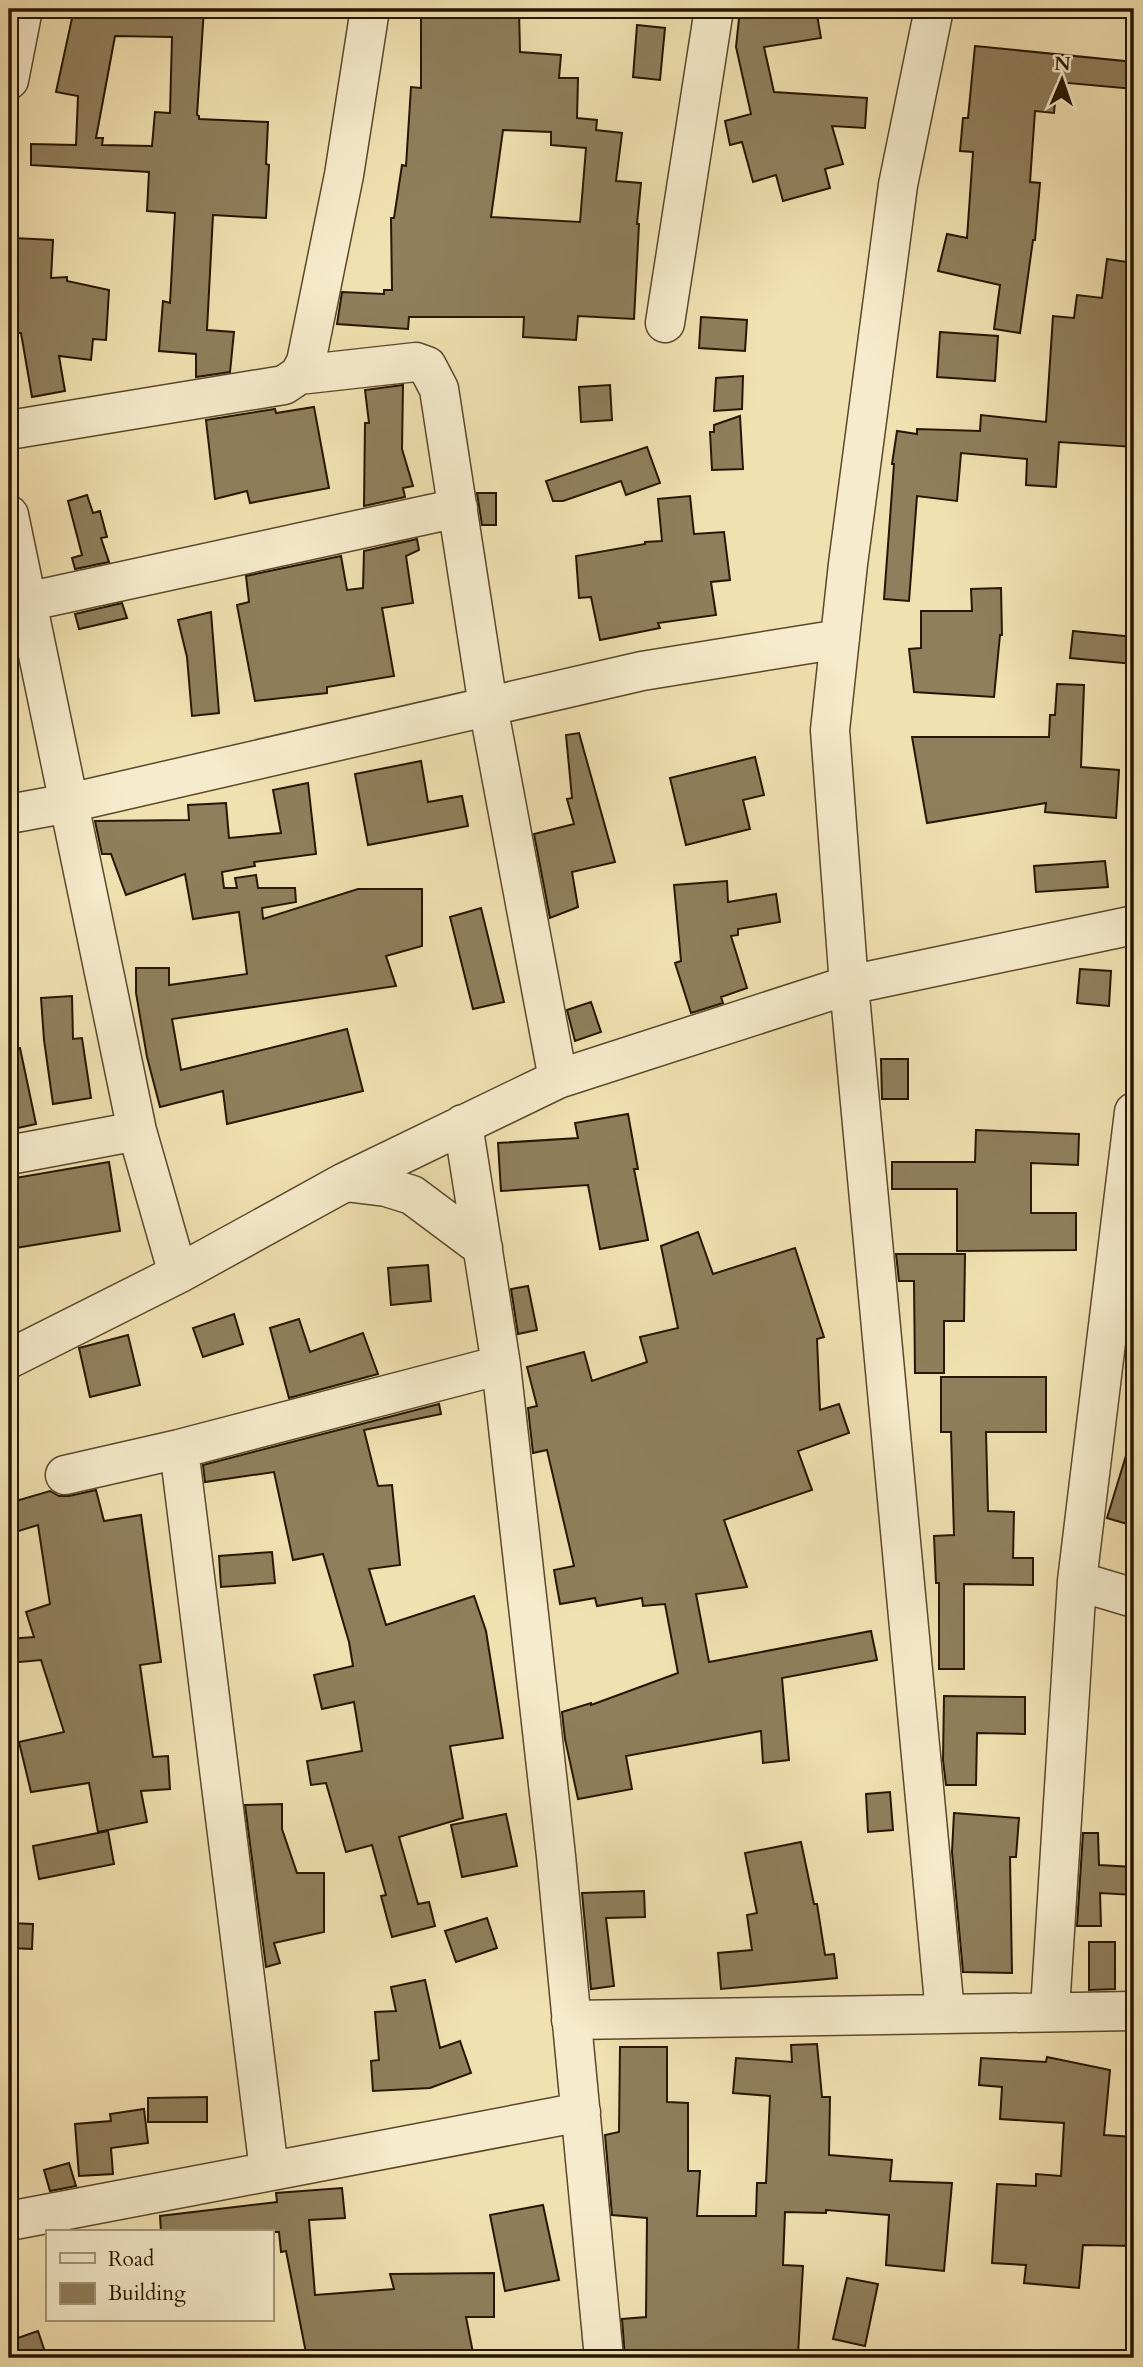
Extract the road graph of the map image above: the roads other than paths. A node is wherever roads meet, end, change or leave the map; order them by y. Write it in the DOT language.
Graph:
graph roads {
  1 [pos="23,9"];
  2 [pos="370,9"];
  3 [pos="713,9"];
  4 [pos="933,9"];
  5 [pos="9,80"];
  6 [pos="665,323"];
  7 [pos="299,375"];
  8 [pos="9,430"];
  9 [pos="458,508"];
  10 [pos="11,539"];
  11 [pos="26,602"];
  12 [pos="840,639"];
  13 [pos="488,706"];
  14 [pos="69,803"];
  15 [pos="9,814"];
  16 [pos="1134,925"];
  17 [pos="849,985"];
  18 [pos="558,1079"];
  19 [pos="1134,1112"];
  20 [pos="463,1124"];
  21 [pos="137,1131"];
  22 [pos="9,1156"];
  23 [pos="345,1182"];
  24 [pos="483,1248"];
  25 [pos="177,1274"];
  26 [pos="9,1359"];
  27 [pos="501,1365"];
  28 [pos="178,1449"];
  29 [pos="65,1475"];
  30 [pos="1077,1581"];
  31 [pos="1134,1598"];
  32 [pos="1050,2010"];
  33 [pos="1134,2011"];
  34 [pos="945,2012"];
  35 [pos="571,2020"];
  36 [pos="580,2112"];
  37 [pos="268,2170"];
  38 [pos="9,2221"];
  39 [pos="604,2358"];
  1 -- 5 [label="street"];
  2 -- 7 [label="street"];
  3 -- 6 [label="street"];
  4 -- 12 [label="street"];
  7 -- 8 [label="street"];
  7 -- 9 [label="street"];
  9 -- 11 [label="street"];
  9 -- 13 [label="street"];
  10 -- 11 [label="street"];
  11 -- 14 [label="street"];
  12 -- 13 [label="street"];
  12 -- 17 [label="street"];
  13 -- 14 [label="street"];
  13 -- 18 [label="street"];
  14 -- 15 [label="street"];
  14 -- 21 [label="street"];
  16 -- 17 [label="street"];
  17 -- 18 [label="street"];
  17 -- 34 [label="street"];
  18 -- 20 [label="street"];
  19 -- 30 [label="street"];
  20 -- 23 [label="street"];
  20 -- 24 [label="street"];
  21 -- 22 [label="street"];
  21 -- 25 [label="street"];
  23 -- 24 [label="street"];
  23 -- 25 [label="street"];
  24 -- 27 [label="street"];
  25 -- 26 [label="street"];
  27 -- 28 [label="street"];
  27 -- 35 [label="street"];
  28 -- 29 [label="street"];
  28 -- 37 [label="street"];
  30 -- 31 [label="street"];
  30 -- 32 [label="street"];
  32 -- 33 [label="street"];
  32 -- 34 [label="street"];
  34 -- 35 [label="street"];
  35 -- 36 [label="street"];
  36 -- 37 [label="street"];
  36 -- 39 [label="street"];
  37 -- 38 [label="street"];
}
